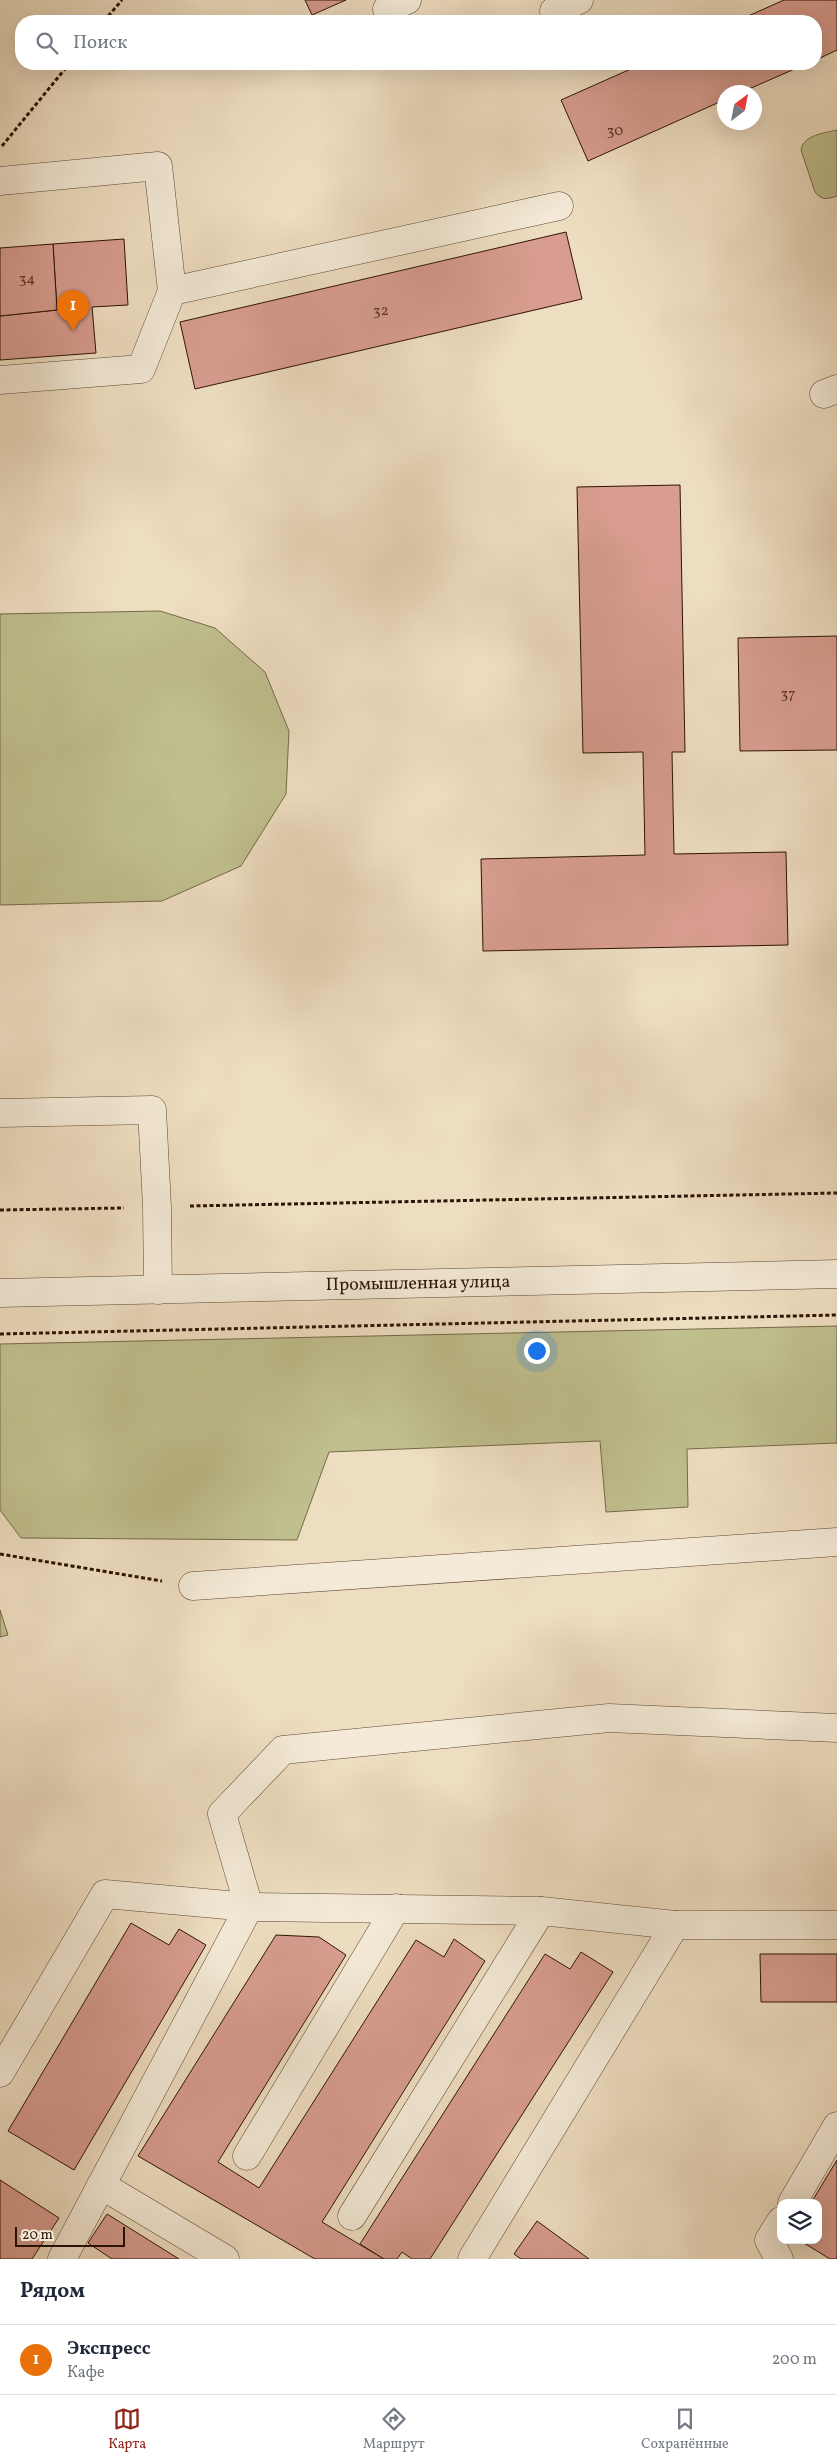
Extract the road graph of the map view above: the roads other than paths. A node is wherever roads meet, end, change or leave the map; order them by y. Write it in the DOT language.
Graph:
graph roads {
  1 [pos="579,0"];
  2 [pos="554,11"];
  3 [pos="0,181"];
  4 [pos="559,206"];
  5 [pos="172,291"];
  6 [pos="0,380"];
  7 [pos="0,1113"];
  8 [pos="837,1274"];
  9 [pos="158,1290"];
  10 [pos="0,1293"];
  11 [pos="837,1542"];
  12 [pos="193,1586"];
  13 [pos="837,1728"];
  14 [pos="248,1908"];
  15 [pos="396,1908"];
  16 [pos="541,1911"];
  17 [pos="675,1925"];
  18 [pos="837,1925"];
  19 [pos="0,2073"];
  20 [pos="837,2126"];
  21 [pos="247,2156"];
  22 [pos="101,2186"];
  23 [pos="794,2199"];
  24 [pos="352,2216"];
  25 [pos="777,2228"];
  26 [pos="62,2259"];
  27 [pos="225,2259"];
  28 [pos="472,2259"];
  29 [pos="779,2259"];
  1 -- 2 [label="street"];
  3 -- 5 [label="street"];
  4 -- 5 [label="street"];
  5 -- 6 [label="street"];
  7 -- 9 [label="street"];
  8 -- 9 [label="street, Промышленная улица"];
  9 -- 10 [label="street, Промышленная улица"];
  11 -- 12 [label="street"];
  13 -- 14 [label="street"];
  14 -- 15 [label="street"];
  14 -- 19 [label="street"];
  14 -- 22 [label="street"];
  15 -- 16 [label="street"];
  15 -- 21 [label="street"];
  16 -- 17 [label="street"];
  16 -- 24 [label="street"];
  17 -- 18 [label="street"];
  17 -- 28 [label="street"];
  20 -- 23 [label="street"];
  22 -- 26 [label="street"];
  22 -- 27 [label="street"];
  25 -- 29 [label="street"];
}
